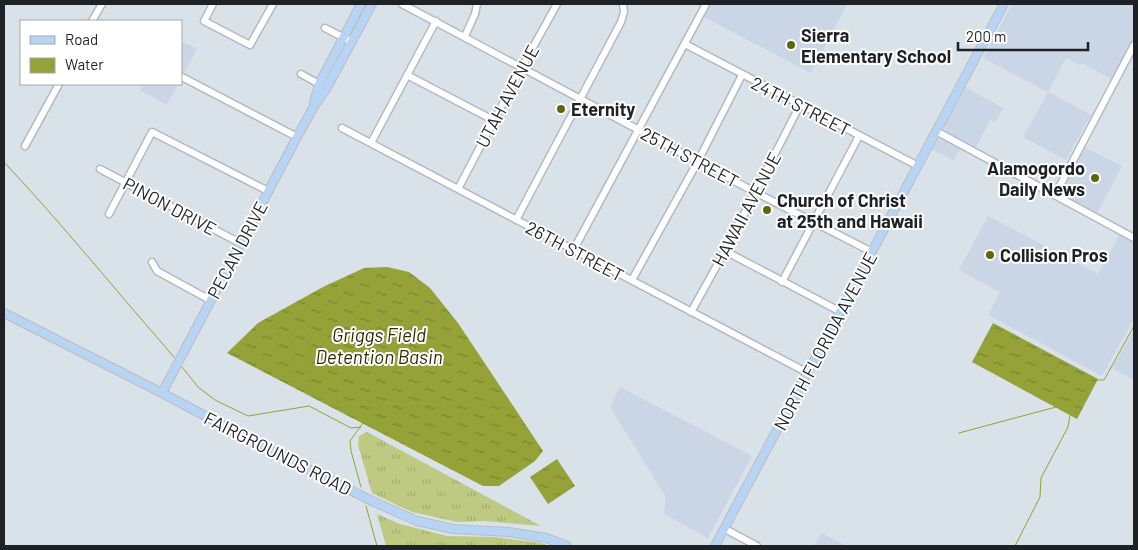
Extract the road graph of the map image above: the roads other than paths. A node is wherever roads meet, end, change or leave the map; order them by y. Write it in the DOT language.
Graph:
graph roads {
  1 [pos="102,4"];
  2 [pos="213,4"];
  3 [pos="273,4"];
  4 [pos="361,4"];
  5 [pos="372,4"];
  6 [pos="402,4"];
  7 [pos="477,4"];
  8 [pos="557,4"];
  9 [pos="623,4"];
  10 [pos="706,4"];
  11 [pos="1004,4"];
  12 [pos="93,20"];
  13 [pos="436,21"];
  14 [pos="325,28"];
  15 [pos="465,36"];
  16 [pos="343,38"];
  17 [pos="352,42"];
  18 [pos="685,44"];
  19 [pos="1134,45"];
  20 [pos="522,67"];
  21 [pos="301,74"];
  22 [pos="407,75"];
  23 [pos="742,75"];
  24 [pos="182,77"];
  25 [pos="319,84"];
  26 [pos="58,85"];
  27 [pos="580,98"];
  28 [pos="800,105"];
  29 [pos="313,108"];
  30 [pos="494,122"];
  31 [pos="342,128"];
  32 [pos="638,129"];
  33 [pos="936,131"];
  34 [pos="859,136"];
  35 [pos="296,137"];
  36 [pos="371,143"];
  37 [pos="26,146"];
  38 [pos="698,162"];
  39 [pos="918,166"];
  40 [pos="100,169"];
  41 [pos="125,182"];
  42 [pos="458,189"];
  43 [pos="268,192"];
  44 [pos="755,192"];
  45 [pos="1055,195"];
  46 [pos="109,214"];
  47 [pos="516,220"];
  48 [pos="814,222"];
  49 [pos="1134,238"];
  50 [pos="240,243"];
  51 [pos="574,249"];
  52 [pos="725,251"];
  53 [pos="872,252"];
  54 [pos="152,262"];
  55 [pos="632,280"];
  56 [pos="782,282"];
  57 [pos="210,300"];
  58 [pos="692,312"];
  59 [pos="840,312"];
  60 [pos="4,313"];
  61 [pos="808,373"];
  62 [pos="162,393"];
  63 [pos="725,529"];
  64 [pos="567,546"];
  65 [pos="715,546"];
  66 [pos="757,546"];
  1 -- 12 [label="street"];
  2 -- 3 [label="street"];
  4 -- 16 [label="main road, PECAN DRIVE"];
  5 -- 17 [label="main road, PECAN DRIVE"];
  6 -- 13 [label="street, 25TH STREET"];
  7 -- 15 [label="street"];
  8 -- 20 [label="street, UTAH AVENUE"];
  9 -- 27 [label="street"];
  10 -- 18 [label="street"];
  11 -- 33 [label="main road, NORTH FLORIDA AVENUE"];
  13 -- 15 [label="street, 25TH STREET"];
  13 -- 22 [label="street"];
  14 -- 16 [label="street"];
  15 -- 20 [label="street, 25TH STREET"];
  16 -- 17 [label="street"];
  16 -- 25 [label="main road, PECAN DRIVE"];
  17 -- 29 [label="main road, PECAN DRIVE"];
  18 -- 23 [label="street, 24TH STREET"];
  18 -- 32 [label="street"];
  19 -- 45 [label="street"];
  20 -- 27 [label="street, 25TH STREET"];
  20 -- 30 [label="street, UTAH AVENUE"];
  21 -- 25 [label="street"];
  22 -- 30 [label="street"];
  22 -- 36 [label="street"];
  23 -- 28 [label="street, 24TH STREET"];
  23 -- 38 [label="street"];
  24 -- 35 [label="street"];
  25 -- 29 [label="main road, PECAN DRIVE"];
  26 -- 37 [label="street"];
  27 -- 32 [label="street, 25TH STREET"];
  27 -- 47 [label="street"];
  28 -- 34 [label="street, 24TH STREET"];
  28 -- 44 [label="street, HAWAII AVENUE"];
  29 -- 35 [label="main road, PECAN DRIVE"];
  30 -- 42 [label="street, UTAH AVENUE"];
  31 -- 36 [label="street, 26TH STREET"];
  32 -- 38 [label="street, 25TH STREET"];
  32 -- 51 [label="street"];
  33 -- 39 [label="main road, NORTH FLORIDA AVENUE"];
  33 -- 45 [label="street"];
  34 -- 39 [label="street, 24TH STREET"];
  34 -- 48 [label="street"];
  35 -- 43 [label="main road, PECAN DRIVE"];
  36 -- 42 [label="street, 26TH STREET"];
  38 -- 44 [label="street, 25TH STREET"];
  38 -- 55 [label="street"];
  39 -- 53 [label="main road, NORTH FLORIDA AVENUE"];
  40 -- 41 [label="street, PINON DRIVE"];
  41 -- 43 [label="street"];
  41 -- 46 [label="street"];
  41 -- 50 [label="street, PINON DRIVE"];
  42 -- 47 [label="street, 26TH STREET"];
  43 -- 50 [label="main road, PECAN DRIVE"];
  44 -- 48 [label="street, 25TH STREET"];
  44 -- 52 [label="street, HAWAII AVENUE"];
  45 -- 49 [label="street"];
  47 -- 51 [label="street, 26TH STREET"];
  48 -- 53 [label="street, 25TH STREET"];
  48 -- 56 [label="street"];
  50 -- 57 [label="main road, PECAN DRIVE"];
  51 -- 55 [label="street, 26TH STREET"];
  52 -- 56 [label="street"];
  52 -- 58 [label="street, HAWAII AVENUE"];
  53 -- 59 [label="main road, NORTH FLORIDA AVENUE"];
  54 -- 57 [label="street"];
  55 -- 58 [label="street, 26TH STREET"];
  56 -- 59 [label="street"];
  57 -- 62 [label="main road, PECAN DRIVE"];
  58 -- 61 [label="street, 26TH STREET"];
  59 -- 61 [label="main road, NORTH FLORIDA AVENUE"];
  60 -- 62 [label="main road, FAIRGROUNDS ROAD"];
  61 -- 63 [label="main road, NORTH FLORIDA AVENUE"];
  62 -- 64 [label="main road, FAIRGROUNDS ROAD"];
  63 -- 65 [label="main road, NORTH FLORIDA AVENUE"];
  63 -- 66 [label="street"];
}
